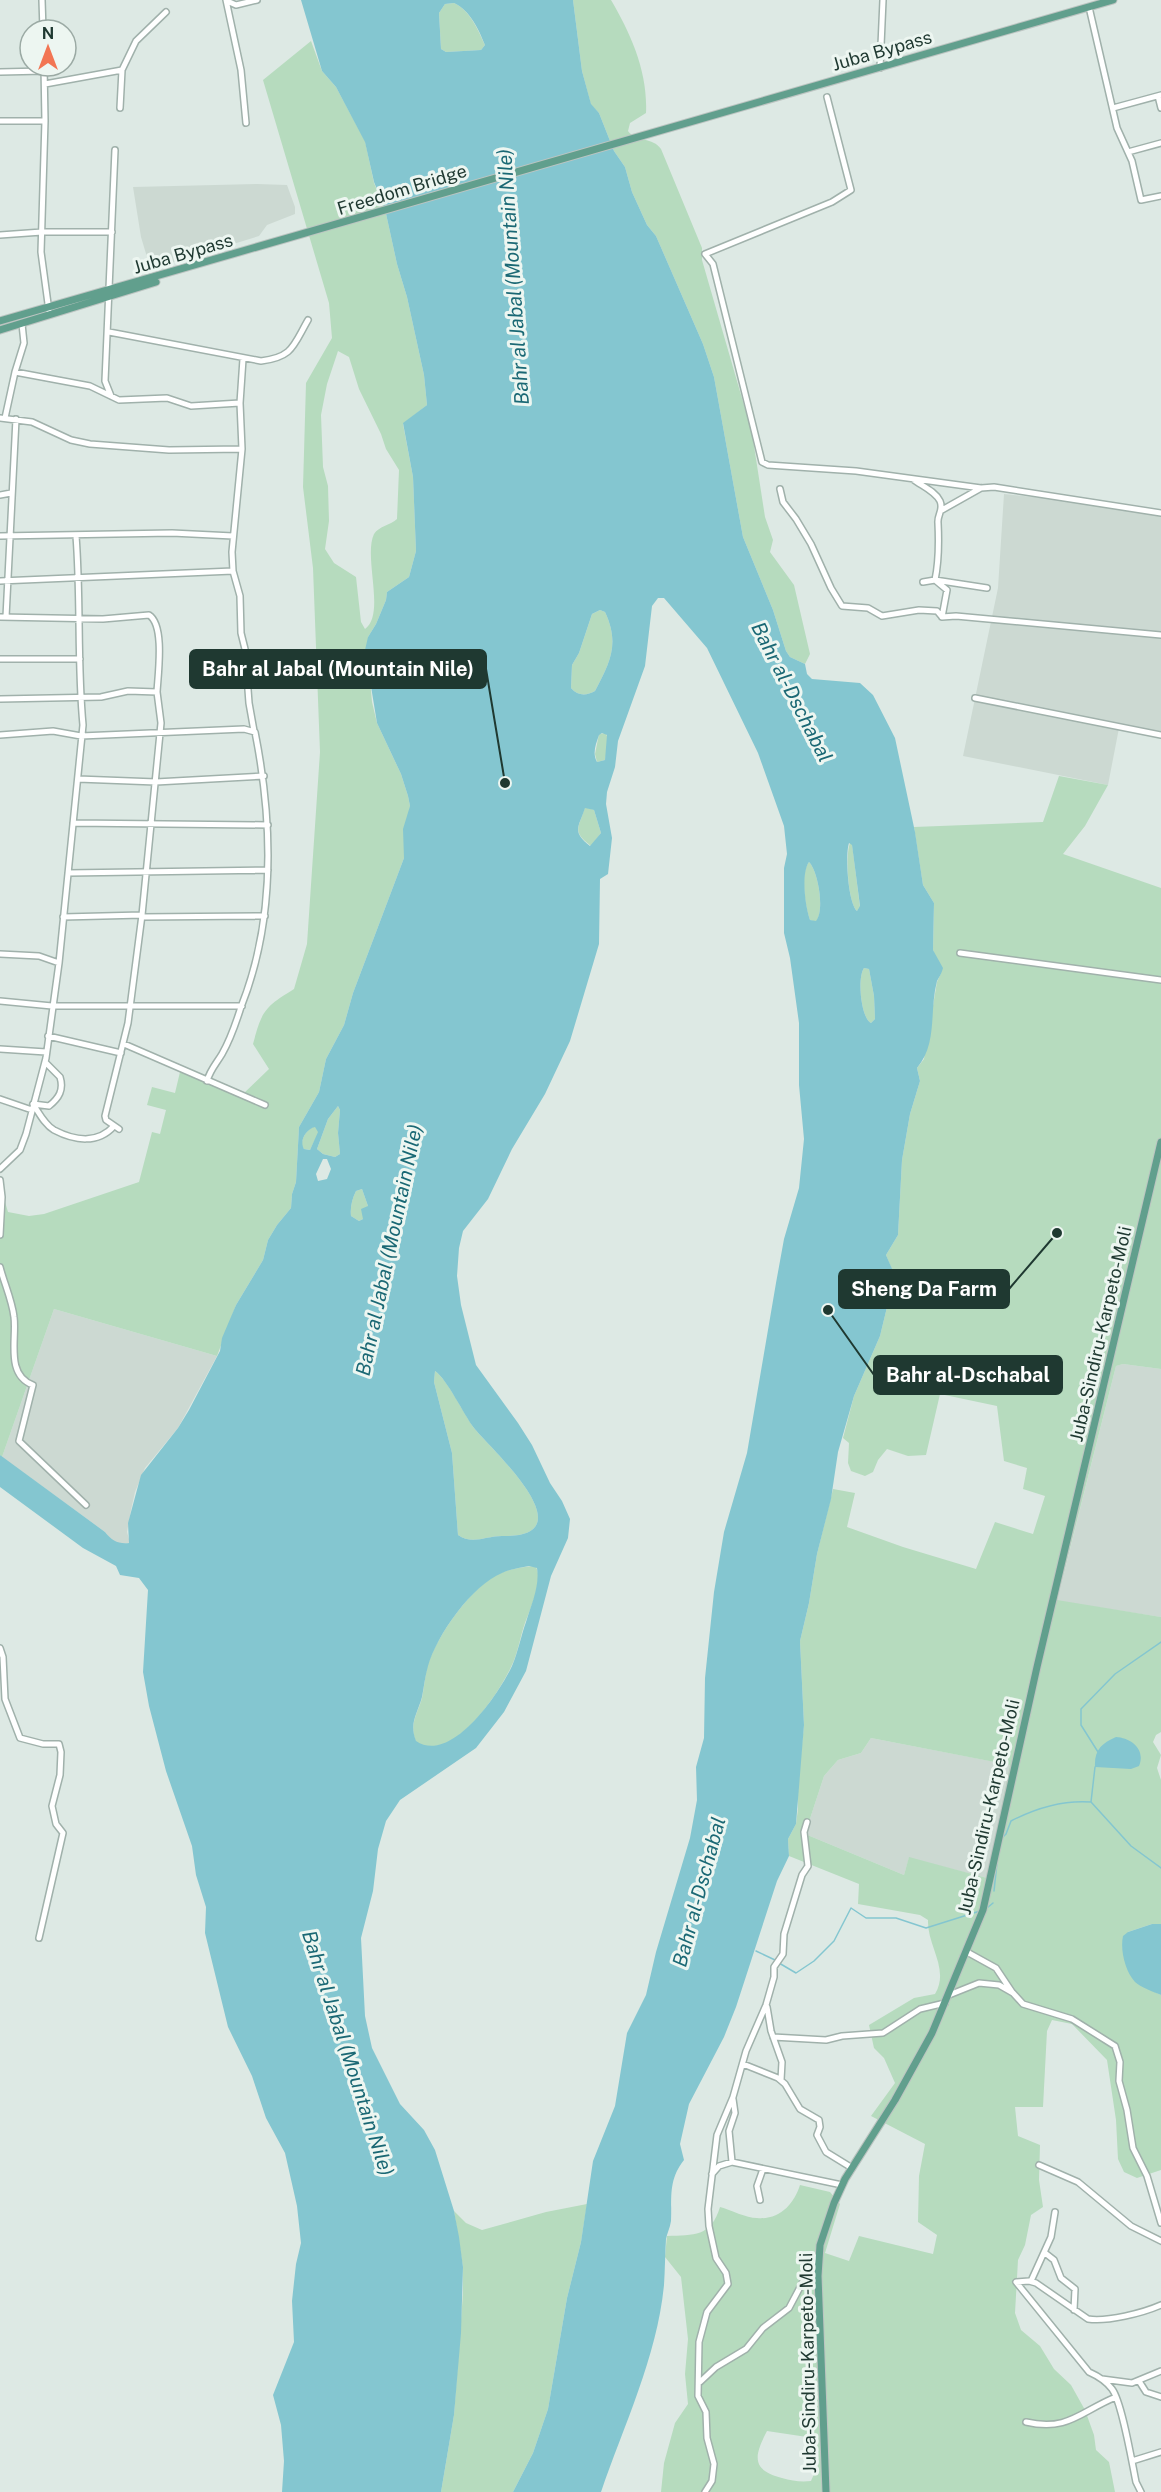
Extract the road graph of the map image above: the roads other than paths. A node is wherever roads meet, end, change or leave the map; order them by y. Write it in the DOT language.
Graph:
graph roads {
  1 [pos="42,0"];
  2 [pos="226,0"];
  3 [pos="256,0"];
  4 [pos="883,0"];
  5 [pos="1113,0"];
  6 [pos="1089,7"];
  7 [pos="166,12"];
  8 [pos="43,18"];
  9 [pos="880,68"];
  10 [pos="122,70"];
  11 [pos="18,71"];
  12 [pos="0,72"];
  13 [pos="45,78"];
  14 [pos="45,84"];
  15 [pos="1159,96"];
  16 [pos="828,97"];
  17 [pos="120,108"];
  18 [pos="1113,108"];
  19 [pos="1161,108"];
  20 [pos="45,121"];
  21 [pos="0,122"];
  22 [pos="246,123"];
  23 [pos="660,129"];
  24 [pos="1161,143"];
  25 [pos="115,150"];
  26 [pos="1128,152"];
  27 [pos="1161,196"];
  28 [pos="42,232"];
  29 [pos="111,232"];
  30 [pos="0,235"];
  31 [pos="255,249"];
  32 [pos="110,294"];
  33 [pos="49,312"];
  34 [pos="308,320"];
  35 [pos="0,321"];
  36 [pos="22,324"];
  37 [pos="0,330"];
  38 [pos="109,332"];
  39 [pos="243,359"];
  40 [pos="15,372"];
  41 [pos="111,396"];
  42 [pos="240,402"];
  43 [pos="3,418"];
  44 [pos="16,419"];
  45 [pos="242,449"];
  46 [pos="912,478"];
  47 [pos="981,488"];
  48 [pos="780,489"];
  49 [pos="11,493"];
  50 [pos="0,495"];
  51 [pos="942,510"];
  52 [pos="1161,513"];
  53 [pos="10,535"];
  54 [pos="0,536"];
  55 [pos="76,536"];
  56 [pos="233,536"];
  57 [pos="233,571"];
  58 [pos="80,579"];
  59 [pos="935,580"];
  60 [pos="3,581"];
  61 [pos="923,582"];
  62 [pos="987,588"];
  63 [pos="3,617"];
  64 [pos="942,617"];
  65 [pos="79,619"];
  66 [pos="1161,635"];
  67 [pos="0,659"];
  68 [pos="80,659"];
  69 [pos="157,692"];
  70 [pos="79,698"];
  71 [pos="975,698"];
  72 [pos="0,699"];
  73 [pos="254,731"];
  74 [pos="160,733"];
  75 [pos="0,735"];
  76 [pos="81,735"];
  77 [pos="1161,735"];
  78 [pos="264,776"];
  79 [pos="78,779"];
  80 [pos="156,782"];
  81 [pos="74,823"];
  82 [pos="151,824"];
  83 [pos="268,825"];
  84 [pos="268,870"];
  85 [pos="146,871"];
  86 [pos="68,873"];
  87 [pos="142,916"];
  88 [pos="265,916"];
  89 [pos="63,917"];
  90 [pos="960,953"];
  91 [pos="0,954"];
  92 [pos="59,963"];
  93 [pos="1161,980"];
  94 [pos="0,1001"];
  95 [pos="130,1005"];
  96 [pos="52,1006"];
  97 [pos="242,1006"];
  98 [pos="48,1036"];
  99 [pos="124,1044"];
  100 [pos="0,1049"];
  101 [pos="46,1052"];
  102 [pos="121,1053"];
  103 [pos="45,1062"];
  104 [pos="207,1082"];
  105 [pos="0,1099"];
  106 [pos="265,1105"];
  107 [pos="33,1107"];
  108 [pos="1161,1142"];
  109 [pos="0,1169"];
  110 [pos="0,1180"];
  111 [pos="1,1197"];
  112 [pos="0,1236"];
  113 [pos="0,1267"];
  114 [pos="86,1505"];
  115 [pos="0,1648"];
  116 [pos="807,1822"];
  117 [pos="39,1938"];
  118 [pos="967,1952"];
  119 [pos="1013,1993"];
  120 [pos="949,1995"];
  121 [pos="945,2003"];
  122 [pos="766,2005"];
  123 [pos="773,2037"];
  124 [pos="743,2064"];
  125 [pos="781,2080"];
  126 [pos="733,2097"];
  127 [pos="732,2162"];
  128 [pos="1039,2165"];
  129 [pos="852,2168"];
  130 [pos="763,2169"];
  131 [pos="712,2174"];
  132 [pos="842,2186"];
  133 [pos="760,2200"];
  134 [pos="1055,2212"];
  135 [pos="1160,2214"];
  136 [pos="1161,2223"];
  137 [pos="1161,2241"];
  138 [pos="1045,2253"];
  139 [pos="816,2257"];
  140 [pos="1031,2282"];
  141 [pos="1161,2305"];
  142 [pos="1074,2310"];
  143 [pos="1161,2371"];
  144 [pos="1102,2379"];
  145 [pos="1139,2381"];
  146 [pos="699,2384"];
  147 [pos="1116,2397"];
  148 [pos="1161,2397"];
  149 [pos="1026,2422"];
  150 [pos="1161,2452"];
  151 [pos="1132,2461"];
  152 [pos="705,2492"];
  153 [pos="826,2492"];
  154 [pos="1141,2492"];
  1 -- 8 [label="street"];
  2 -- 3 [label="street"];
  2 -- 22 [label="street"];
  4 -- 9 [label="street"];
  5 -- 6 [label="main road, Juba Bypass"];
  6 -- 9 [label="main road, Juba Bypass"];
  6 -- 18 [label="street"];
  7 -- 10 [label="street"];
  9 -- 23 [label="main road, Juba Bypass"];
  10 -- 14 [label="street"];
  10 -- 17 [label="street"];
  11 -- 12 [label="street"];
  13 -- 14 [label="street"];
  14 -- 20 [label="street"];
  15 -- 18 [label="street"];
  15 -- 19 [label="street"];
  16 -- 46 [label="street"];
  18 -- 26 [label="street"];
  20 -- 21 [label="street"];
  20 -- 28 [label="street"];
  23 -- 31 [label="main road, Freedom Bridge"];
  24 -- 26 [label="street"];
  25 -- 29 [label="street"];
  26 -- 27 [label="street"];
  28 -- 29 [label="street"];
  28 -- 30 [label="street"];
  28 -- 33 [label="street"];
  29 -- 32 [label="street"];
  31 -- 32 [label="main road, Juba Bypass"];
  32 -- 33 [label="main road, Juba Bypass"];
  32 -- 38 [label="street"];
  33 -- 35 [label="main road, Juba Bypass"];
  33 -- 36 [label="main road, Juba Bypass"];
  34 -- 39 [label="street"];
  36 -- 37 [label="main road, Juba Bypass"];
  36 -- 40 [label="street"];
  38 -- 39 [label="street"];
  38 -- 41 [label="street"];
  39 -- 42 [label="street"];
  40 -- 41 [label="street"];
  40 -- 43 [label="street"];
  41 -- 42 [label="street"];
  42 -- 45 [label="street"];
  43 -- 44 [label="street"];
  44 -- 45 [label="street"];
  44 -- 49 [label="street"];
  45 -- 56 [label="street"];
  46 -- 47 [label="street"];
  46 -- 51 [label="street"];
  47 -- 51 [label="street"];
  47 -- 52 [label="street"];
  48 -- 64 [label="street"];
  49 -- 50 [label="street"];
  49 -- 53 [label="street"];
  51 -- 59 [label="street"];
  53 -- 54 [label="street"];
  53 -- 55 [label="street"];
  53 -- 60 [label="street"];
  55 -- 56 [label="street"];
  55 -- 58 [label="street"];
  56 -- 57 [label="street"];
  57 -- 58 [label="street"];
  57 -- 73 [label="street"];
  58 -- 60 [label="street"];
  58 -- 65 [label="street"];
  59 -- 61 [label="street"];
  59 -- 62 [label="street"];
  59 -- 64 [label="street"];
  60 -- 63 [label="street"];
  63 -- 65 [label="street"];
  64 -- 66 [label="street"];
  65 -- 68 [label="street"];
  65 -- 69 [label="street"];
  67 -- 68 [label="street"];
  68 -- 70 [label="street"];
  69 -- 70 [label="street"];
  69 -- 74 [label="street"];
  70 -- 72 [label="street"];
  70 -- 76 [label="street"];
  71 -- 77 [label="street"];
  73 -- 74 [label="street"];
  73 -- 78 [label="street"];
  74 -- 76 [label="street"];
  74 -- 80 [label="street"];
  75 -- 76 [label="street"];
  76 -- 79 [label="street"];
  78 -- 80 [label="street"];
  78 -- 83 [label="street"];
  79 -- 80 [label="street"];
  79 -- 81 [label="street"];
  80 -- 82 [label="street"];
  81 -- 82 [label="street"];
  81 -- 86 [label="street"];
  82 -- 83 [label="street"];
  82 -- 85 [label="street"];
  83 -- 84 [label="street"];
  84 -- 85 [label="street"];
  84 -- 88 [label="street"];
  85 -- 86 [label="street"];
  85 -- 87 [label="street"];
  86 -- 89 [label="street"];
  87 -- 88 [label="street"];
  87 -- 89 [label="street"];
  87 -- 95 [label="street"];
  88 -- 97 [label="street"];
  89 -- 92 [label="street"];
  90 -- 93 [label="street"];
  91 -- 92 [label="street"];
  92 -- 96 [label="street"];
  94 -- 96 [label="street"];
  95 -- 96 [label="street"];
  95 -- 97 [label="street"];
  95 -- 99 [label="street"];
  96 -- 98 [label="street"];
  97 -- 104 [label="street"];
  98 -- 101 [label="street"];
  98 -- 102 [label="street"];
  99 -- 102 [label="street"];
  99 -- 104 [label="street"];
  100 -- 101 [label="street"];
  101 -- 103 [label="street"];
  102 -- 107 [label="street"];
  103 -- 107 [label="street"];
  103 -- 107 [label="street"];
  104 -- 106 [label="street"];
  105 -- 107 [label="street"];
  107 -- 109 [label="street"];
  108 -- 118 [label="main road, Juba-Sindiru-Karpeto-Moli"];
  110 -- 111 [label="street"];
  111 -- 112 [label="street"];
  113 -- 114 [label="street"];
  115 -- 117 [label="street"];
  116 -- 122 [label="street"];
  118 -- 119 [label="street"];
  118 -- 120 [label="main road, Juba-Sindiru-Karpeto-Moli"];
  119 -- 120 [label="street"];
  119 -- 135 [label="street"];
  120 -- 121 [label="main road, Juba-Sindiru-Karpeto-Moli"];
  121 -- 123 [label="street"];
  121 -- 129 [label="main road, Juba-Sindiru-Karpeto-Moli"];
  122 -- 123 [label="street"];
  122 -- 124 [label="street"];
  123 -- 125 [label="street"];
  124 -- 125 [label="street"];
  124 -- 126 [label="street"];
  125 -- 129 [label="street"];
  126 -- 127 [label="street"];
  126 -- 131 [label="street"];
  127 -- 130 [label="street"];
  127 -- 131 [label="street"];
  128 -- 137 [label="street"];
  129 -- 132 [label="main road, Juba-Sindiru-Karpeto-Moli"];
  130 -- 132 [label="street"];
  130 -- 133 [label="street"];
  131 -- 146 [label="street"];
  132 -- 153 [label="main road, Juba-Sindiru-Karpeto-Moli"];
  134 -- 138 [label="street"];
  135 -- 136 [label="street"];
  138 -- 140 [label="street"];
  138 -- 142 [label="street"];
  139 -- 146 [label="street"];
  140 -- 142 [label="street"];
  140 -- 144 [label="street"];
  141 -- 142 [label="street"];
  143 -- 145 [label="street"];
  144 -- 145 [label="street"];
  144 -- 147 [label="street"];
  145 -- 148 [label="street"];
  146 -- 152 [label="street"];
  147 -- 149 [label="street"];
  147 -- 151 [label="street"];
  150 -- 151 [label="street"];
  151 -- 154 [label="street"];
}
